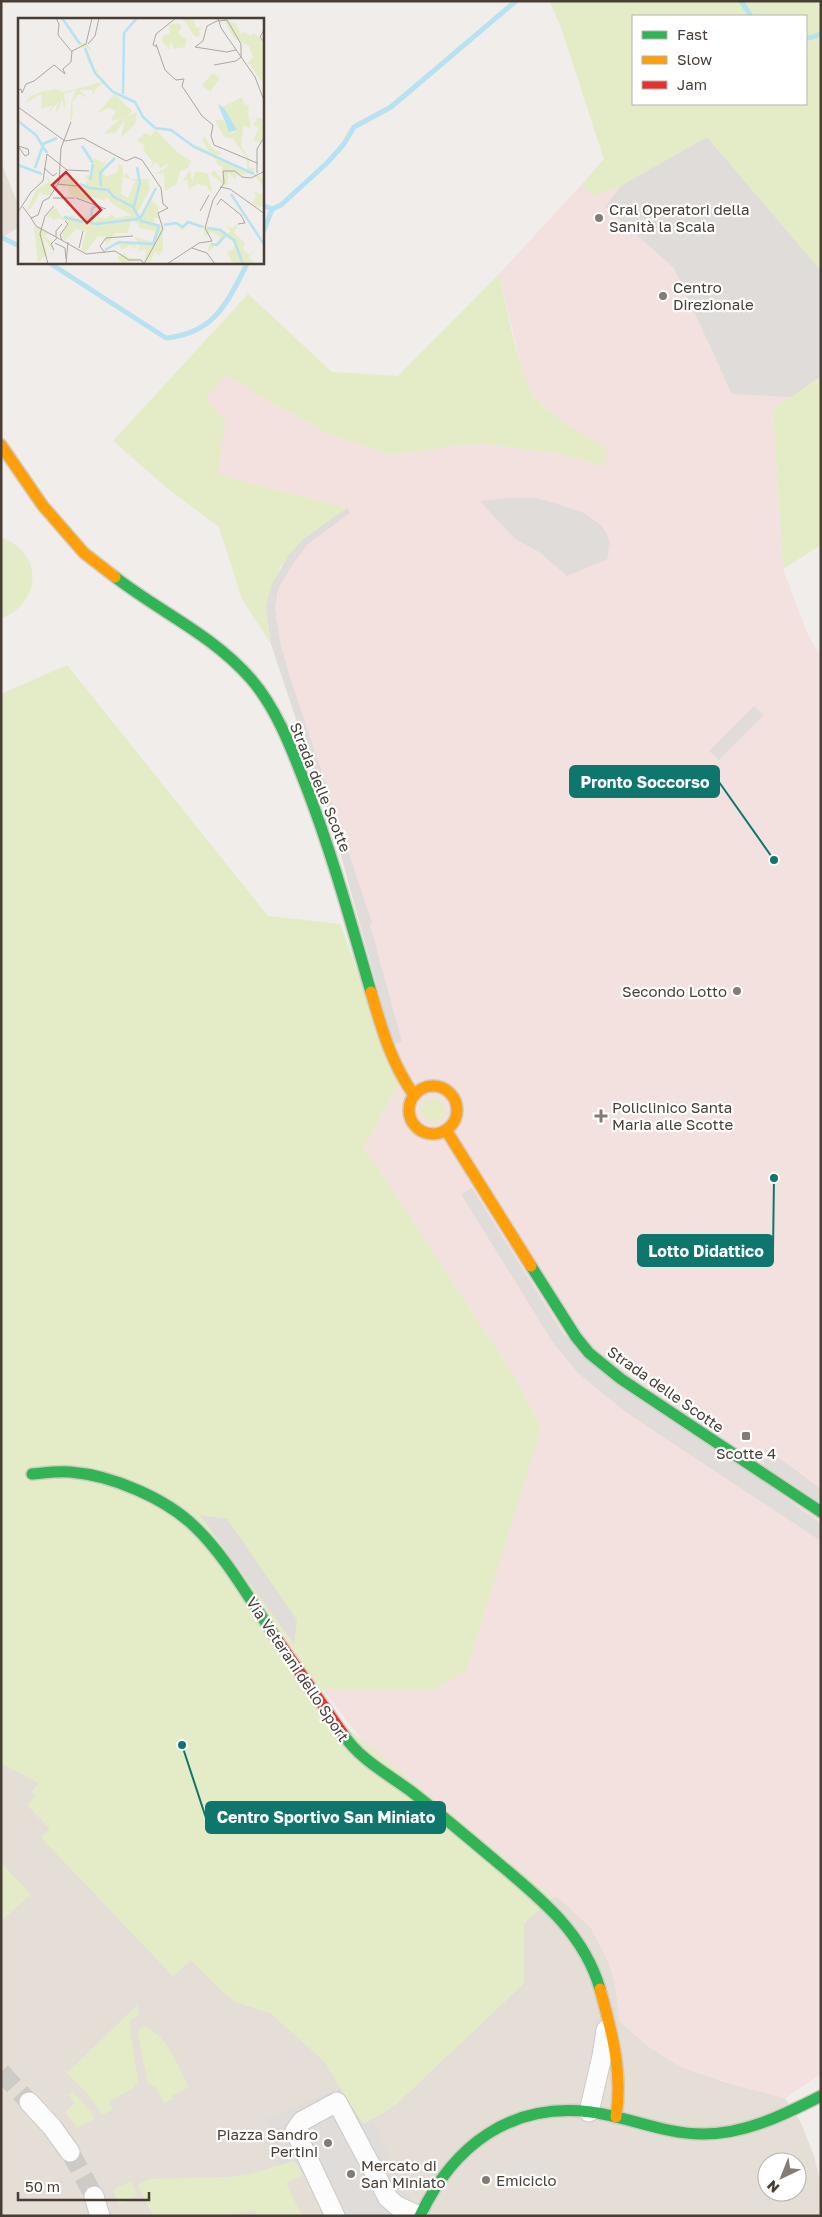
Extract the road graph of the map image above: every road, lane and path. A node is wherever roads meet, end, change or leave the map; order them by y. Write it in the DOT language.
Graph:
graph roads {
  1 [pos="1,445"];
  2 [pos="414,1095"];
  3 [pos="446,1130"];
  4 [pos="32,1474"];
  5 [pos="821,1512"];
  6 [pos="606,2014"];
  7 [pos="821,2096"];
  8 [pos="29,2102"];
  9 [pos="590,2112"];
  10 [pos="616,2117"];
  11 [pos="70,2152"];
  12 [pos="94,2196"];
  13 [pos="100,2216"];
  14 [pos="335,2216"];
  15 [pos="419,2216"];
  1 -- 2 [label="street, Strada delle Scotte"];
  2 -- 3 [label="street"];
  2 -- 3 [label="street"];
  3 -- 5 [label="street, Strada delle Scotte"];
  4 -- 6 [label="street, Via Veterani dello Sport"];
  6 -- 9 [label="street, Via Veterani dello Sport"];
  6 -- 10 [label="street, Via Veterani dello Sport"];
  7 -- 10 [label="street"];
  8 -- 11 [label="street"];
  9 -- 10 [label="street"];
  9 -- 15 [label="street"];
  12 -- 13 [label="street"];
  14 -- 15 [label="street"];
}
